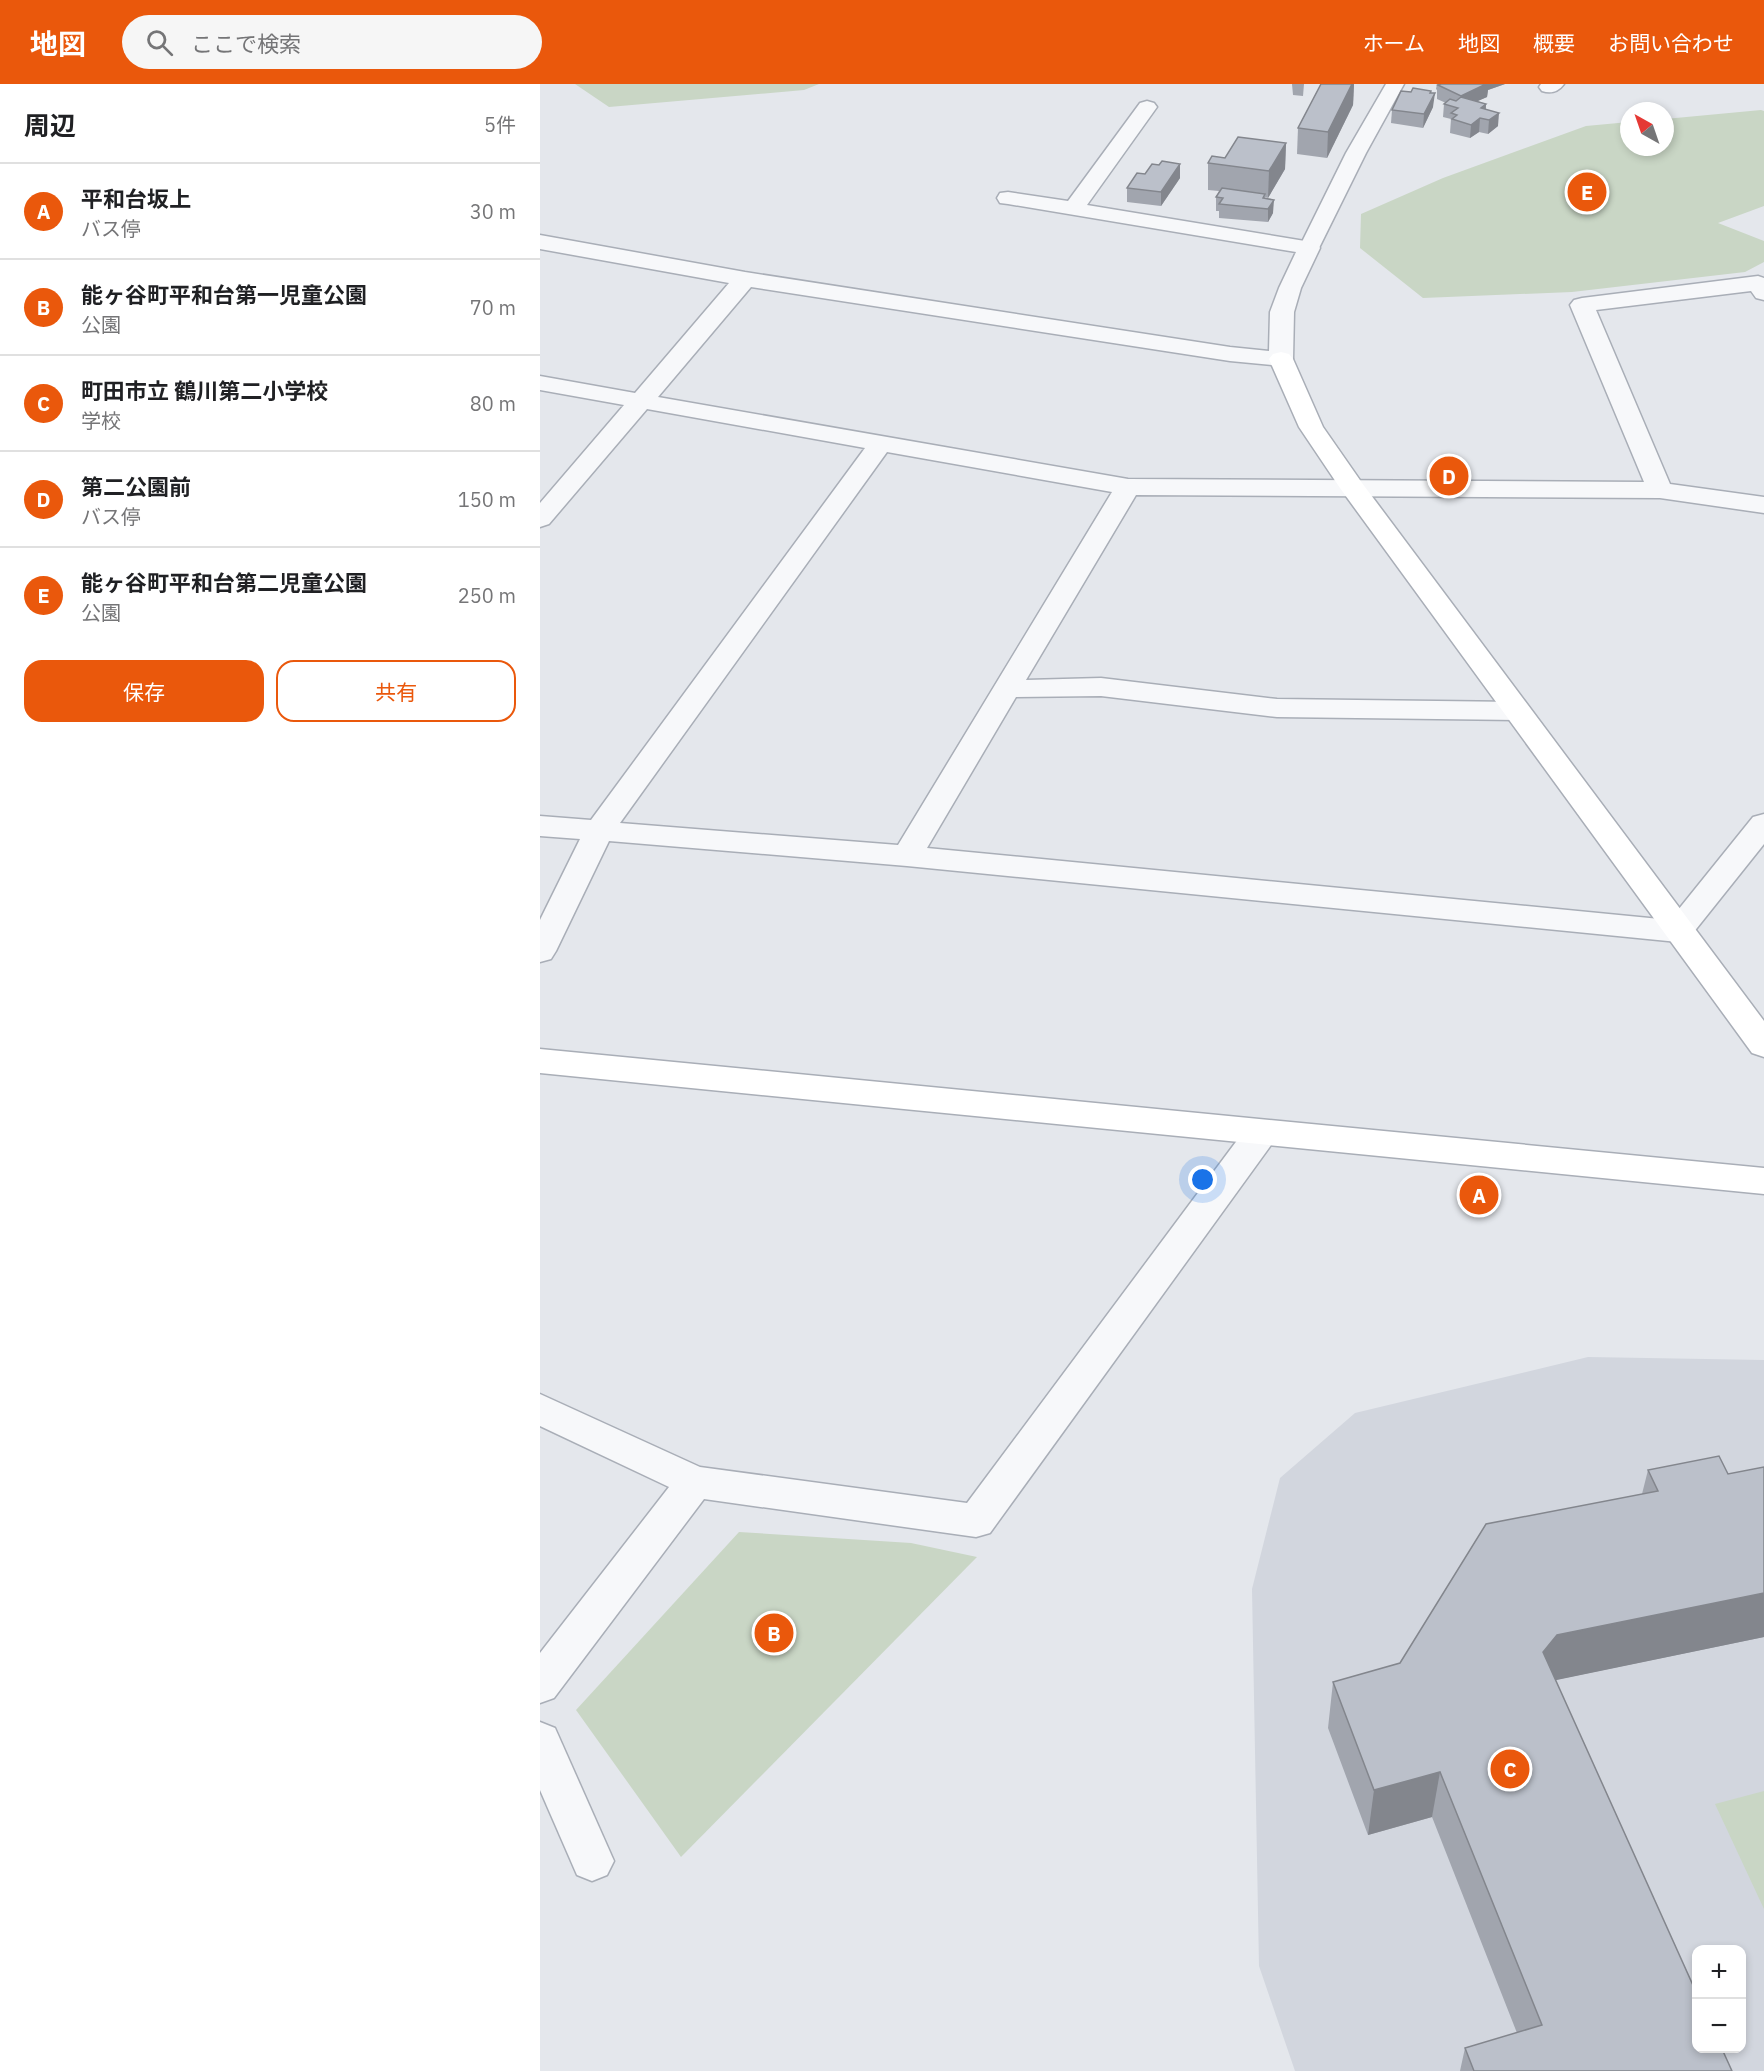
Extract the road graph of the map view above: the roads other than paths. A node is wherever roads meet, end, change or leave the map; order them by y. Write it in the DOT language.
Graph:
graph roads {
  1 [pos="1395,84"];
  2 [pos="1147,107"];
  3 [pos="1008,198"];
  4 [pos="1073,209"];
  5 [pos="540,242"];
  6 [pos="1309,248"];
  7 [pos="745,279"];
  8 [pos="1764,293"];
  9 [pos="1281,359"];
  10 [pos="540,383"];
  11 [pos="642,401"];
  12 [pos="881,443"];
  13 [pos="1128,487"];
  14 [pos="1353,489"];
  15 [pos="1660,490"];
  16 [pos="1764,505"];
  17 [pos="540,519"];
  18 [pos="1007,689"];
  19 [pos="1517,711"];
  20 [pos="1764,824"];
  21 [pos="540,826"];
  22 [pos="599,831"];
  23 [pos="908,856"];
  24 [pos="1678,931"];
  25 [pos="540,951"];
  26 [pos="1764,1045"];
  27 [pos="540,1061"];
  28 [pos="1262,1132"];
  29 [pos="1764,1181"];
  30 [pos="540,1409"];
  31 [pos="695,1482"];
  32 [pos="540,1685"];
  33 [pos="540,1741"];
  34 [pos="592,1861"];
  1 -- 6 [label="lane"];
  2 -- 4 [label="street"];
  3 -- 4 [label="street"];
  4 -- 6 [label="street"];
  5 -- 7 [label="street"];
  6 -- 9 [label="street"];
  7 -- 9 [label="street"];
  7 -- 11 [label="street"];
  8 -- 15 [label="street"];
  9 -- 14 [label="street"];
  10 -- 11 [label="street"];
  11 -- 12 [label="street"];
  11 -- 17 [label="street"];
  12 -- 13 [label="street"];
  12 -- 22 [label="street"];
  13 -- 14 [label="street"];
  13 -- 18 [label="street"];
  14 -- 15 [label="street"];
  14 -- 19 [label="street"];
  15 -- 16 [label="street"];
  18 -- 19 [label="street"];
  18 -- 23 [label="street"];
  19 -- 24 [label="street"];
  20 -- 24 [label="street"];
  21 -- 22 [label="street"];
  22 -- 23 [label="street"];
  22 -- 25 [label="street"];
  23 -- 24 [label="street"];
  24 -- 26 [label="street"];
  27 -- 28 [label="street"];
  28 -- 29 [label="street"];
  28 -- 31 [label="street"];
  30 -- 31 [label="street"];
  31 -- 32 [label="street"];
  33 -- 34 [label="street"];
}
